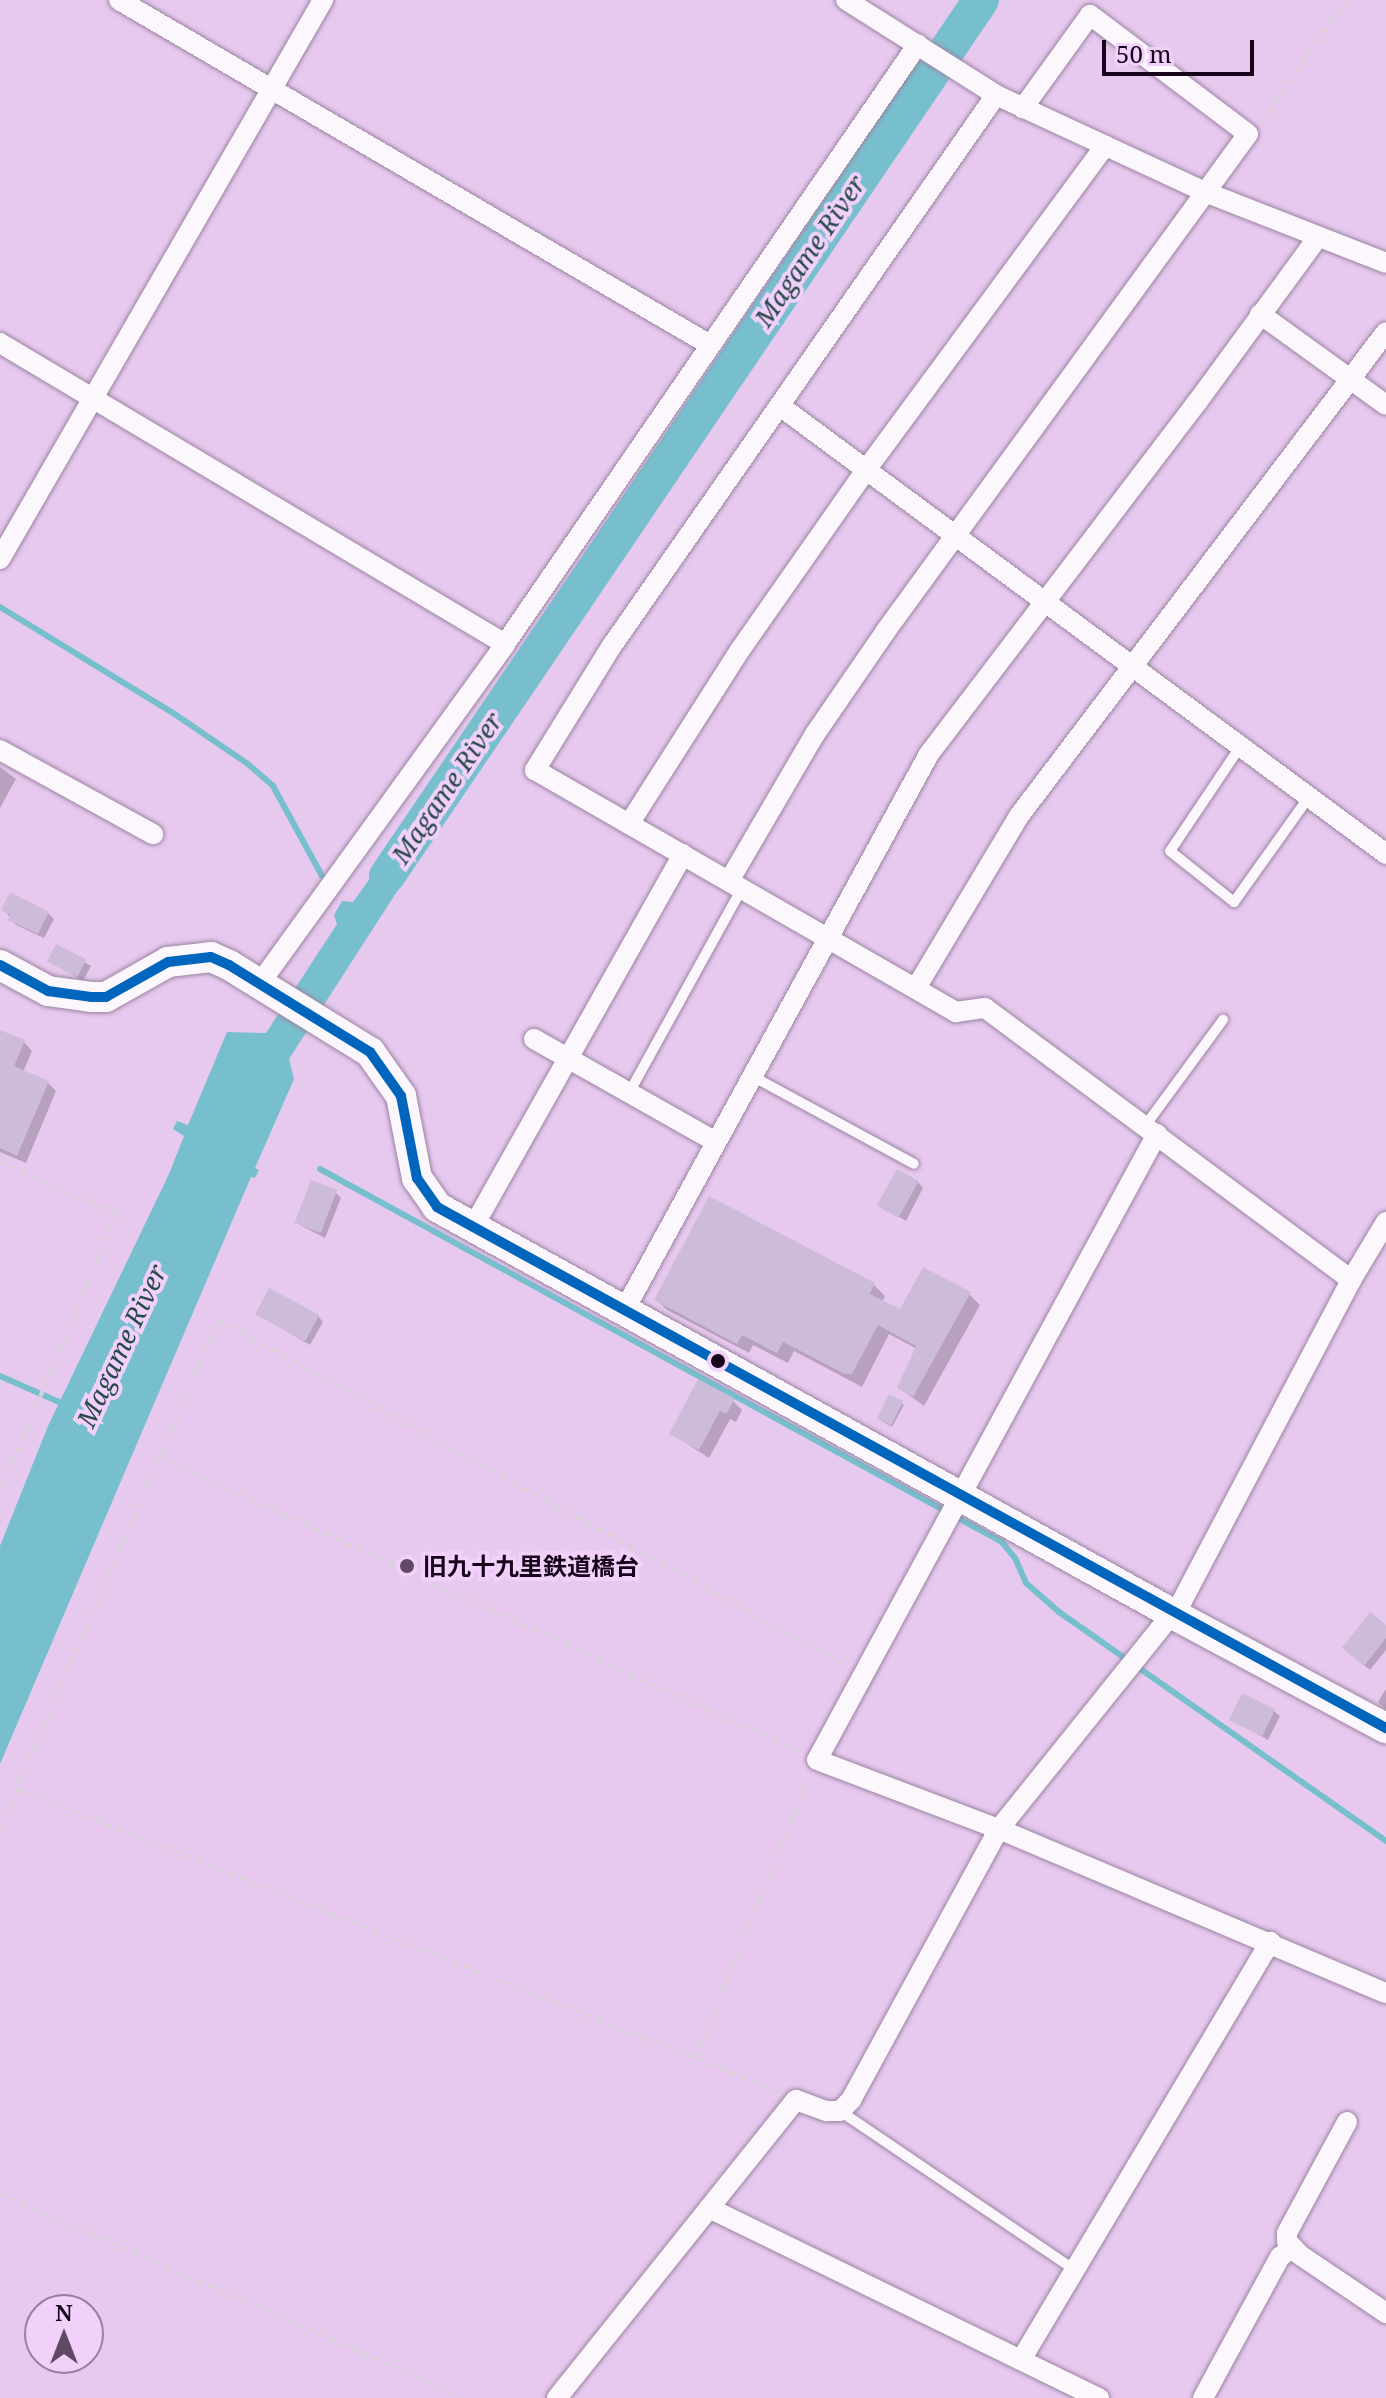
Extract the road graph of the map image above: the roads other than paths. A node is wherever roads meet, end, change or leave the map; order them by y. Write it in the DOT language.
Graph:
graph roads {
  1 [pos="119,0"];
  2 [pos="323,0"];
  3 [pos="846,0"];
  4 [pos="926,49"];
  5 [pos="272,90"];
  6 [pos="996,95"];
  7 [pos="1023,108"];
  8 [pos="1105,146"];
  9 [pos="1205,192"];
  10 [pos="1318,237"];
  11 [pos="1386,263"];
  12 [pos="1260,314"];
  13 [pos="1386,332"];
  14 [pos="0,343"];
  15 [pos="710,345"];
  16 [pos="1351,378"];
  17 [pos="94,398"];
  18 [pos="1386,405"];
  19 [pos="780,406"];
  20 [pos="866,470"];
  21 [pos="955,536"];
  22 [pos="0,559"];
  23 [pos="1043,602"];
  24 [pos="505,644"];
  25 [pos="1131,667"];
  26 [pos="1240,747"];
  27 [pos="0,750"];
  28 [pos="1309,797"];
  29 [pos="629,824"];
  30 [pos="153,834"];
  31 [pos="683,854"];
  32 [pos="1386,854"];
  33 [pos="736,885"];
  34 [pos="828,938"];
  35 [pos="0,965"];
  36 [pos="260,983"];
  37 [pos="916,988"];
  38 [pos="1223,1020"];
  39 [pos="534,1039"];
  40 [pos="568,1058"];
  41 [pos="752,1076"];
  42 [pos="629,1093"];
  43 [pos="1151,1130"];
  44 [pos="716,1142"];
  45 [pos="914,1164"];
  46 [pos="1386,1222"];
  47 [pos="473,1227"];
  48 [pos="1351,1280"];
  49 [pos="625,1309"];
  50 [pos="954,1509"];
  51 [pos="1173,1614"];
  52 [pos="1386,1728"];
  53 [pos="999,1829"];
  54 [pos="1270,1942"];
  55 [pos="1386,1993"];
  56 [pos="840,2111"];
  57 [pos="1347,2122"];
  58 [pos="709,2208"];
  59 [pos="1292,2248"];
  60 [pos="1075,2270"];
  61 [pos="1386,2313"];
  62 [pos="1021,2360"];
  63 [pos="557,2398"];
  64 [pos="1099,2398"];
  65 [pos="1203,2398"];
  1 -- 5 [label="street"];
  2 -- 5 [label="street"];
  3 -- 4 [label="street"];
  4 -- 6 [label="street"];
  4 -- 15 [label="street"];
  5 -- 15 [label="street"];
  5 -- 17 [label="street"];
  6 -- 7 [label="street"];
  6 -- 19 [label="street"];
  7 -- 8 [label="street"];
  7 -- 9 [label="street"];
  8 -- 9 [label="street"];
  8 -- 20 [label="street"];
  9 -- 10 [label="street"];
  9 -- 21 [label="street"];
  10 -- 11 [label="street"];
  10 -- 12 [label="street"];
  12 -- 16 [label="street"];
  12 -- 23 [label="street"];
  13 -- 16 [label="street"];
  14 -- 17 [label="street"];
  15 -- 24 [label="street"];
  16 -- 18 [label="street"];
  16 -- 25 [label="street"];
  17 -- 22 [label="street"];
  17 -- 24 [label="street"];
  19 -- 20 [label="street"];
  19 -- 29 [label="street"];
  20 -- 21 [label="street"];
  20 -- 29 [label="street"];
  21 -- 23 [label="street"];
  21 -- 33 [label="street"];
  23 -- 25 [label="street"];
  23 -- 34 [label="street"];
  24 -- 36 [label="street"];
  25 -- 26 [label="street"];
  25 -- 37 [label="street"];
  26 -- 28 [label="street"];
  26 -- 28 [label="lane"];
  27 -- 30 [label="street"];
  28 -- 32 [label="street"];
  29 -- 31 [label="street"];
  31 -- 33 [label="street"];
  31 -- 40 [label="street"];
  33 -- 34 [label="street"];
  33 -- 42 [label="lane"];
  34 -- 37 [label="street"];
  34 -- 41 [label="street"];
  35 -- 36 [label="main road"];
  36 -- 47 [label="main road"];
  37 -- 43 [label="street"];
  38 -- 43 [label="lane"];
  39 -- 40 [label="street"];
  40 -- 42 [label="street"];
  40 -- 47 [label="street"];
  41 -- 44 [label="street"];
  41 -- 45 [label="lane"];
  42 -- 44 [label="street"];
  43 -- 48 [label="street"];
  43 -- 50 [label="street"];
  44 -- 49 [label="street"];
  46 -- 48 [label="street"];
  47 -- 49 [label="main road"];
  48 -- 51 [label="street"];
  49 -- 50 [label="main road"];
  50 -- 51 [label="main road"];
  50 -- 53 [label="street"];
  51 -- 52 [label="main road"];
  51 -- 53 [label="street"];
  53 -- 54 [label="street"];
  53 -- 56 [label="street"];
  54 -- 55 [label="street"];
  54 -- 60 [label="street"];
  56 -- 58 [label="street"];
  56 -- 60 [label="lane"];
  57 -- 59 [label="street"];
  58 -- 62 [label="street"];
  58 -- 63 [label="street"];
  59 -- 61 [label="street"];
  59 -- 65 [label="street"];
  60 -- 62 [label="street"];
  62 -- 64 [label="street"];
}
